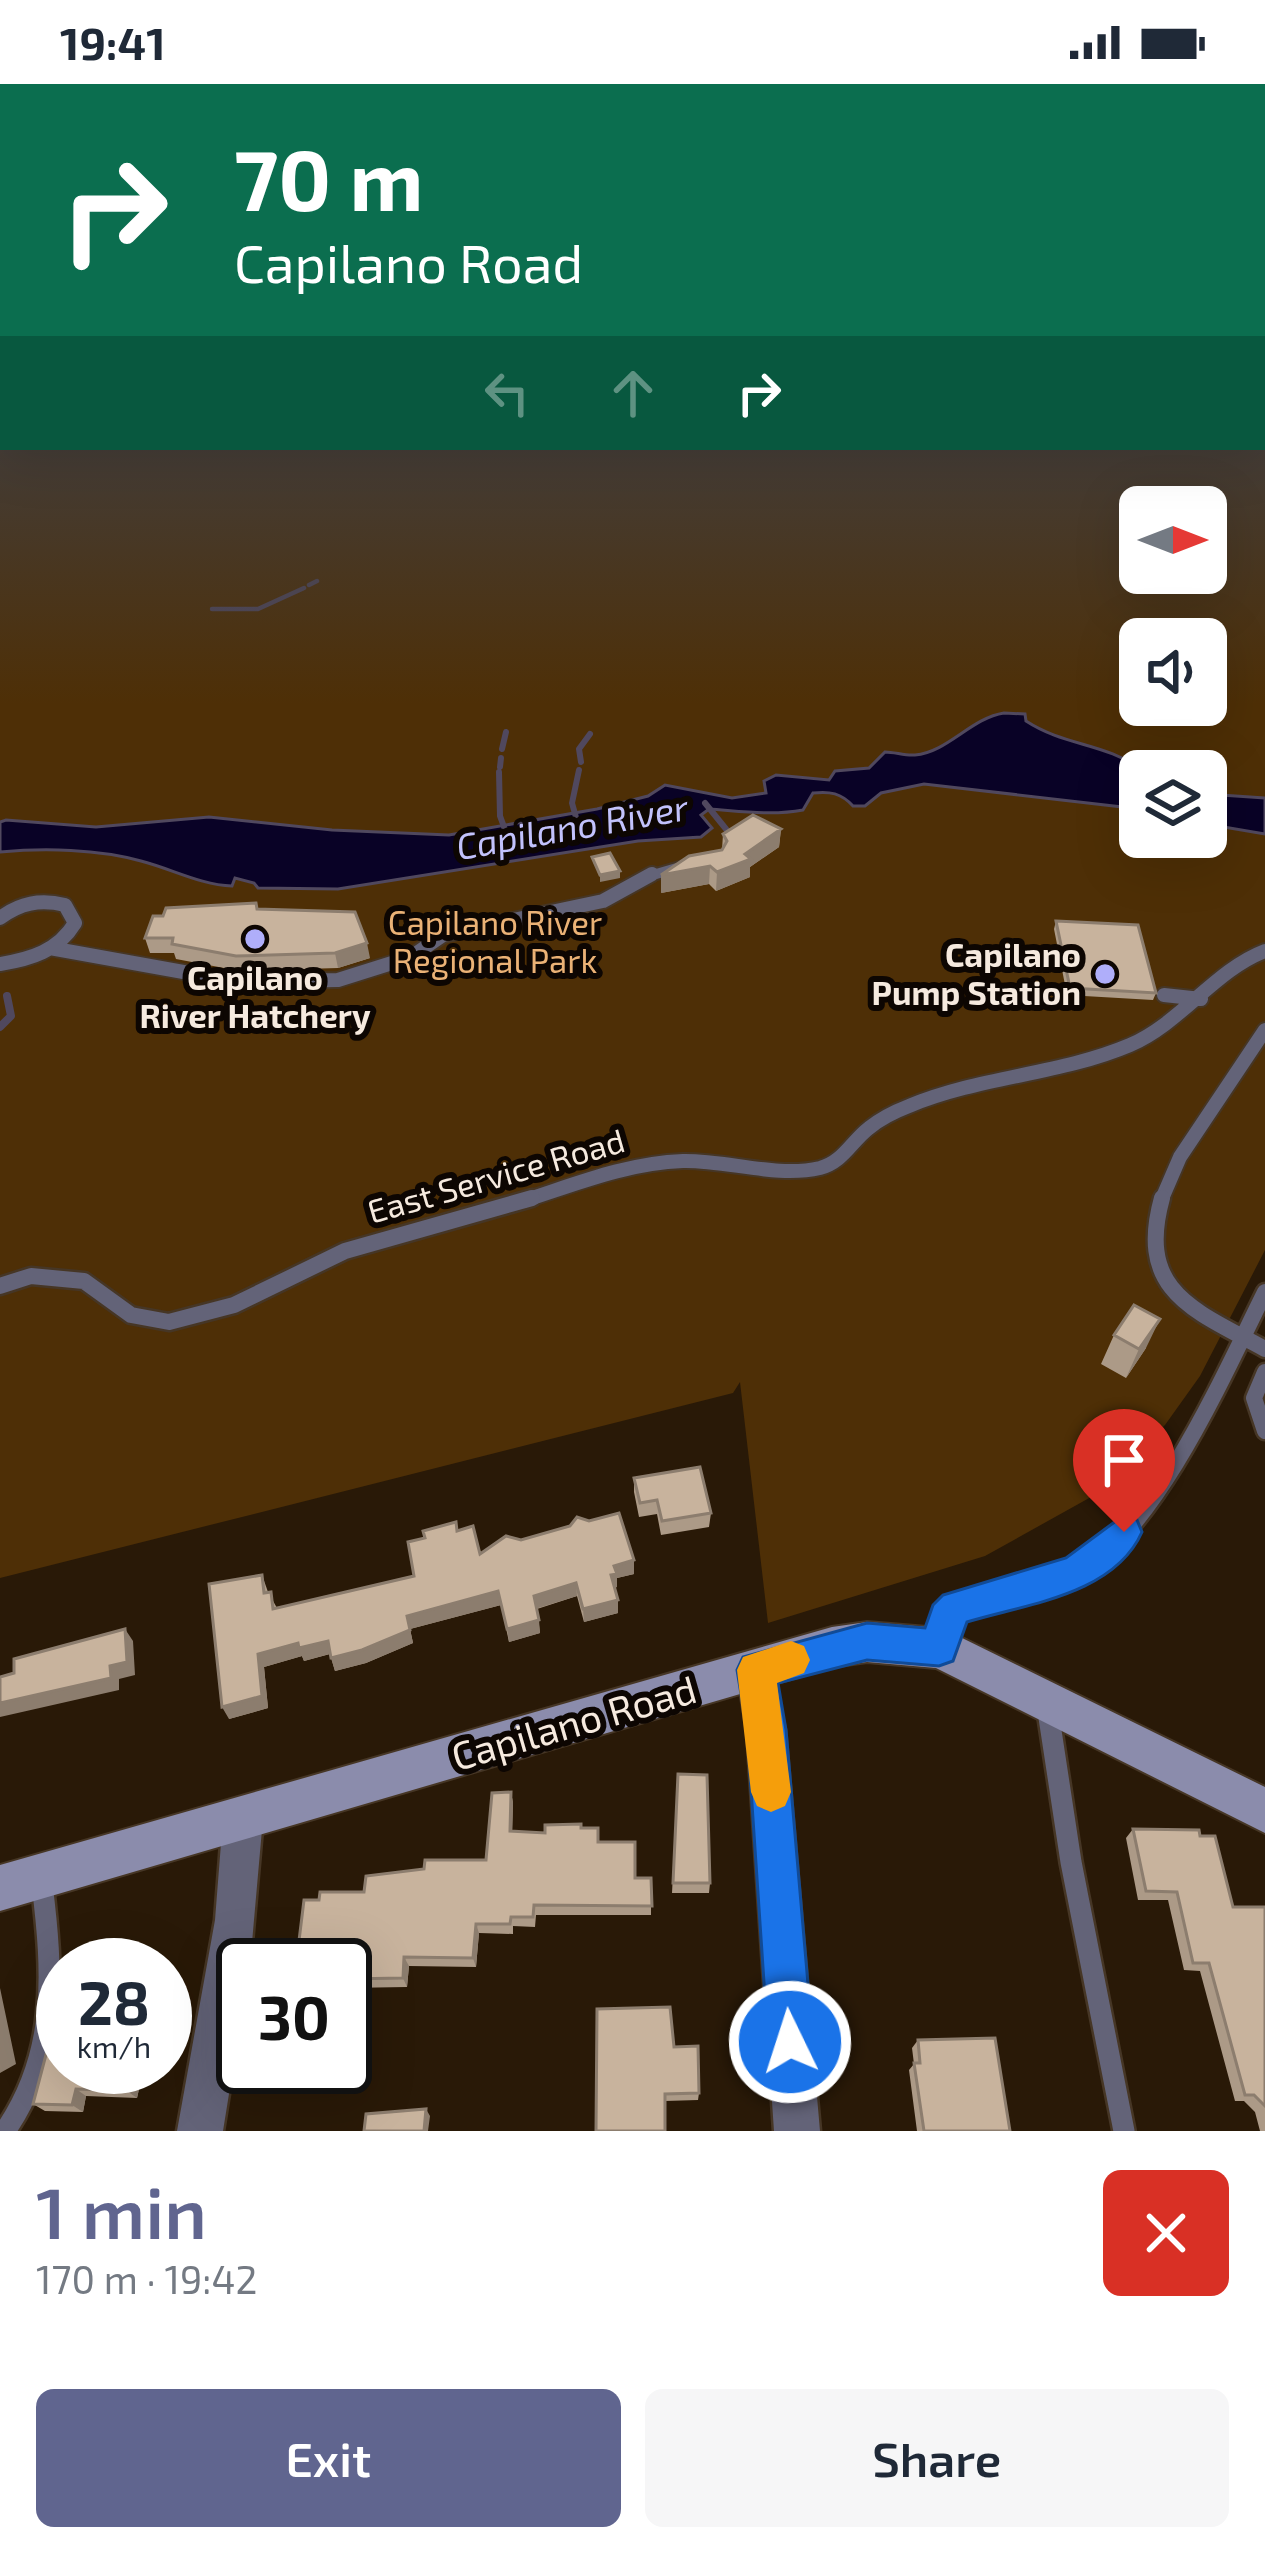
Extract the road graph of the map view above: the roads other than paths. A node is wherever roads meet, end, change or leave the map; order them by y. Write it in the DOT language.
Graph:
graph roads {
  1 [pos="697,863"];
  2 [pos="0,918"];
  3 [pos="50,948"];
  4 [pos="1265,951"];
  5 [pos="0,964"];
  6 [pos="1165,995"];
  7 [pos="1201,999"];
  8 [pos="1265,1030"];
  9 [pos="0,1286"];
  10 [pos="1265,1292"];
  11 [pos="1243,1336"];
  12 [pos="1265,1348"];
  13 [pos="1265,1372"];
  14 [pos="1265,1431"];
  15 [pos="939,1648"];
  16 [pos="756,1670"];
  17 [pos="1046,1704"];
  18 [pos="1265,1811"];
  19 [pos="243,1818"];
  20 [pos="21,1882"];
  21 [pos="5,2131"];
  22 [pos="200,2131"];
  23 [pos="797,2131"];
  24 [pos="1124,2131"];
  1 -- 3 [label="lane"];
  2 -- 3 [label="lane"];
  3 -- 5 [label="lane"];
  4 -- 7 [label="lane, East Service Road"];
  6 -- 7 [label="lane"];
  7 -- 9 [label="lane, East Service Road"];
  8 -- 11 [label="lane"];
  10 -- 11 [label="lane"];
  11 -- 12 [label="lane"];
  11 -- 15 [label="lane"];
  13 -- 14 [label="lane"];
  15 -- 16 [label="main road, Capilano Road"];
  15 -- 17 [label="main road, Capilano Road"];
  16 -- 19 [label="main road, Capilano Road"];
  16 -- 23 [label="street"];
  17 -- 18 [label="main road, Capilano Road"];
  17 -- 24 [label="lane"];
  19 -- 20 [label="main road, Capilano Road"];
  19 -- 22 [label="street"];
  20 -- 21 [label="lane"];
}
